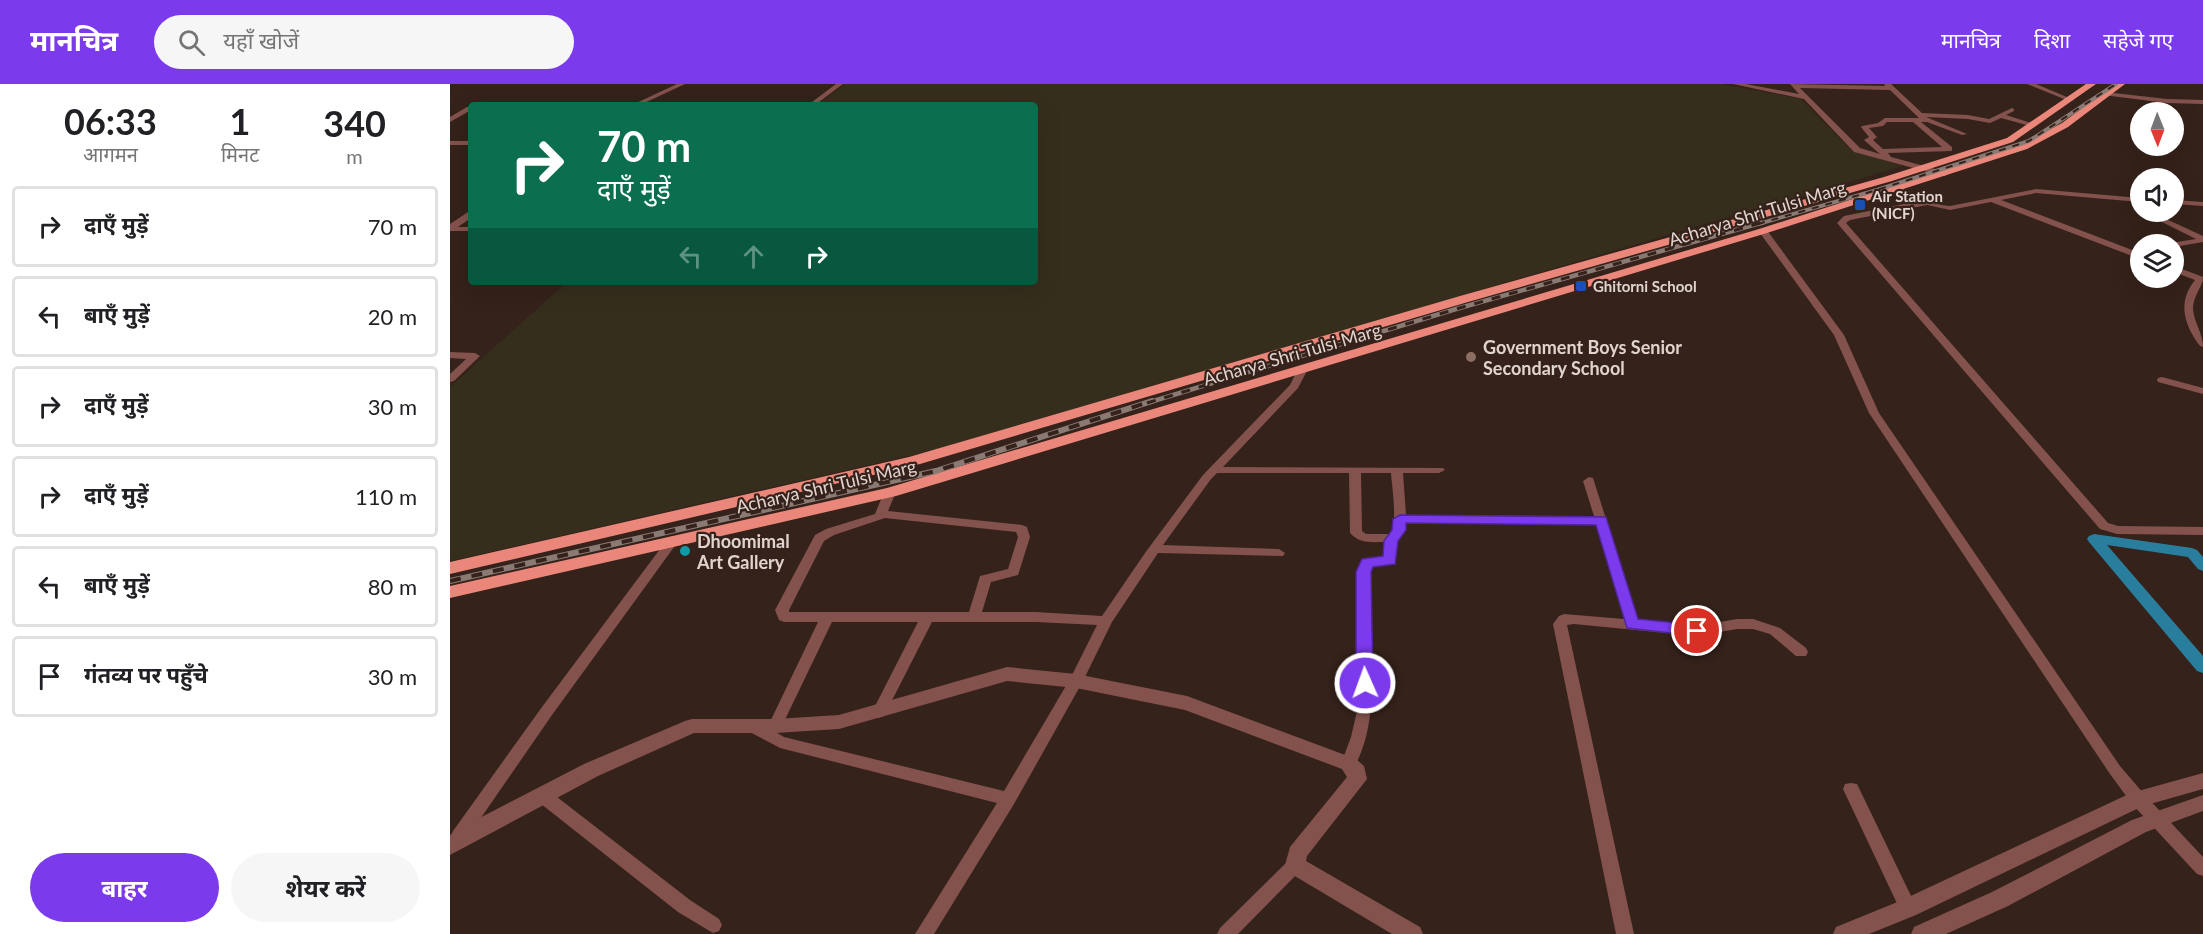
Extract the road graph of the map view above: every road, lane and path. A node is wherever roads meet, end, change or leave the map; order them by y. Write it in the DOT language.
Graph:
graph roads {
  1 [pos="682,84"];
  2 [pos="840,84"];
  3 [pos="1736,84"];
  4 [pos="2030,84"];
  5 [pos="2092,84"];
  6 [pos="2121,84"];
  7 [pos="1794,85"];
  8 [pos="1889,86"];
  9 [pos="2105,94"];
  10 [pos="1804,97"];
  11 [pos="2071,100"];
  12 [pos="642,102"];
  13 [pos="815,102"];
  14 [pos="2203,102"];
  15 [pos="468,109"];
  16 [pos="2012,110"];
  17 [pos="2001,116"];
  18 [pos="1921,118"];
  19 [pos="450,120"];
  20 [pos="2034,125"];
  21 [pos="1964,134"];
  22 [pos="450,143"];
  23 [pos="468,143"];
  24 [pos="1881,151"];
  25 [pos="1891,159"];
  26 [pos="1924,168"];
  27 [pos="1943,174"];
  28 [pos="1895,189"];
  29 [pos="2126,198"];
  30 [pos="2130,199"];
  31 [pos="1992,200"];
  32 [pos="2130,201"];
  33 [pos="1928,202"];
  34 [pos="2184,203"];
  35 [pos="2203,204"];
  36 [pos="2023,212"];
  37 [pos="468,216"];
  38 [pos="2166,222"];
  39 [pos="450,228"];
  40 [pos="468,229"];
  41 [pos="1763,231"];
  42 [pos="2203,240"];
  43 [pos="2184,243"];
  44 [pos="2130,251"];
  45 [pos="2130,257"];
  46 [pos="2184,274"];
  47 [pos="2184,277"];
  48 [pos="2201,282"];
  49 [pos="1464,298"];
  50 [pos="1489,314"];
  51 [pos="2203,344"];
  52 [pos="450,355"];
  53 [pos="1303,369"];
  54 [pos="450,379"];
  55 [pos="2162,380"];
  56 [pos="2203,391"];
  57 [pos="1214,470"];
  58 [pos="1354,470"];
  59 [pos="1397,470"];
  60 [pos="1439,470"];
  61 [pos="1589,481"];
  62 [pos="890,492"];
  63 [pos="883,514"];
  64 [pos="1400,519"];
  65 [pos="1601,520"];
  66 [pos="2203,531"];
  67 [pos="1393,538"];
  68 [pos="673,540"];
  69 [pos="1155,549"];
  70 [pos="1279,553"];
  71 [pos="450,568"];
  72 [pos="450,592"];
  73 [pos="974,617"];
  74 [pos="827,618"];
  75 [pos="927,618"];
  76 [pos="1106,621"];
  77 [pos="1632,624"];
  78 [pos="1801,652"];
  79 [pos="1076,681"];
  80 [pos="879,712"];
  81 [pos="751,726"];
  82 [pos="775,726"];
  83 [pos="1348,764"];
  84 [pos="2203,781"];
  85 [pos="1851,789"];
  86 [pos="542,795"];
  87 [pos="1008,799"];
  88 [pos="2138,799"];
  89 [pos="2203,803"];
  90 [pos="2157,819"];
  91 [pos="451,845"];
  92 [pos="1295,865"];
  93 [pos="2203,869"];
  94 [pos="1908,908"];
  95 [pos="713,925"];
  96 [pos="1849,933"];
  97 [pos="924,934"];
  98 [pos="1226,934"];
  99 [pos="1412,934"];
  100 [pos="1625,934"];
  101 [pos="1922,934"];
  1 -- 12 [label="street"];
  2 -- 13 [label="street"];
  3 -- 10 [label="street"];
  4 -- 11 [label="street"];
  5 -- 11 [label="highway, Acharya Shri Tulsi Marg"];
  6 -- 9 [label="highway, Acharya Shri Tulsi Marg"];
  7 -- 8 [label="street"];
  7 -- 10 [label="street"];
  8 -- 18 [label="street"];
  9 -- 14 [label="street"];
  9 -- 27 [label="highway, Acharya Shri Tulsi Marg"];
  10 -- 25 [label="street"];
  11 -- 20 [label="highway, Acharya Shri Tulsi Marg"];
  15 -- 19 [label="street"];
  16 -- 17 [label="street"];
  17 -- 18 [label="street"];
  17 -- 20 [label="street"];
  18 -- 21 [label="street"];
  18 -- 24 [label="street"];
  18 -- 24 [label="street"];
  20 -- 26 [label="highway, Acharya Shri Tulsi Marg"];
  22 -- 23 [label="street"];
  24 -- 25 [label="street"];
  25 -- 26 [label="street"];
  26 -- 27 [label="street"];
  26 -- 49 [label="highway, Acharya Shri Tulsi Marg"];
  27 -- 28 [label="highway, Acharya Shri Tulsi Marg"];
  28 -- 33 [label="street"];
  28 -- 41 [label="highway, Acharya Shri Tulsi Marg"];
  29 -- 30 [label="street"];
  29 -- 31 [label="street"];
  29 -- 32 [label="street"];
  31 -- 33 [label="street"];
  31 -- 36 [label="street"];
  33 -- 66 [label="street"];
  34 -- 35 [label="street"];
  36 -- 44 [label="street"];
  36 -- 45 [label="street"];
  37 -- 39 [label="street"];
  38 -- 42 [label="street"];
  39 -- 40 [label="street"];
  41 -- 50 [label="highway, Acharya Shri Tulsi Marg"];
  41 -- 88 [label="street"];
  42 -- 43 [label="street"];
  46 -- 48 [label="street"];
  47 -- 48 [label="street"];
  48 -- 51 [label="street"];
  49 -- 50 [label="highway"];
  49 -- 71 [label="highway, Acharya Shri Tulsi Marg"];
  50 -- 53 [label="highway, Acharya Shri Tulsi Marg"];
  52 -- 54 [label="street"];
  53 -- 57 [label="street"];
  53 -- 62 [label="highway, Acharya Shri Tulsi Marg"];
  55 -- 56 [label="street"];
  57 -- 58 [label="street"];
  57 -- 69 [label="street"];
  58 -- 59 [label="street"];
  58 -- 67 [label="street"];
  59 -- 60 [label="street"];
  59 -- 64 [label="street"];
  61 -- 65 [label="street"];
  62 -- 63 [label="street"];
  62 -- 68 [label="highway, Acharya Shri Tulsi Marg"];
  63 -- 73 [label="street"];
  63 -- 74 [label="street"];
  64 -- 65 [label="street"];
  64 -- 67 [label="street"];
  65 -- 77 [label="street"];
  67 -- 83 [label="street"];
  68 -- 72 [label="highway, Acharya Shri Tulsi Marg"];
  68 -- 91 [label="street"];
  69 -- 70 [label="street"];
  69 -- 76 [label="street"];
  73 -- 75 [label="street"];
  73 -- 76 [label="street"];
  74 -- 75 [label="street"];
  74 -- 82 [label="street"];
  75 -- 80 [label="street"];
  76 -- 79 [label="street"];
  77 -- 78 [label="street"];
  77 -- 100 [label="street"];
  79 -- 80 [label="street"];
  79 -- 83 [label="street"];
  79 -- 87 [label="street"];
  80 -- 82 [label="street"];
  81 -- 82 [label="street"];
  81 -- 86 [label="street"];
  81 -- 87 [label="street"];
  83 -- 92 [label="street"];
  84 -- 88 [label="street"];
  85 -- 94 [label="street"];
  86 -- 91 [label="street"];
  86 -- 95 [label="street"];
  87 -- 97 [label="street"];
  88 -- 90 [label="street"];
  88 -- 94 [label="street"];
  89 -- 90 [label="street"];
  90 -- 93 [label="street"];
  90 -- 101 [label="street"];
  92 -- 98 [label="street"];
  92 -- 99 [label="street"];
  94 -- 96 [label="street"];
}
